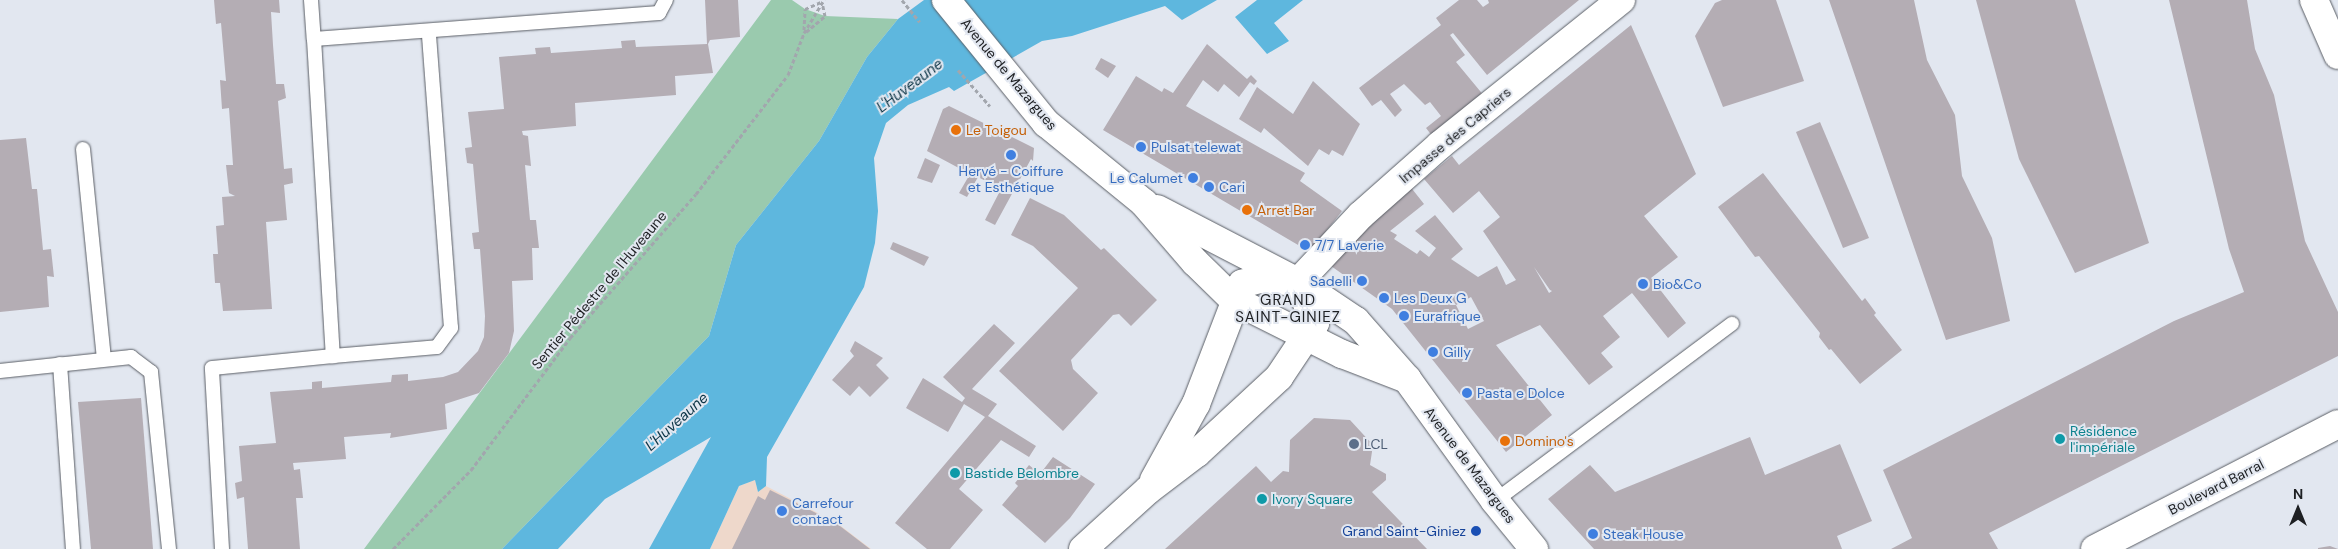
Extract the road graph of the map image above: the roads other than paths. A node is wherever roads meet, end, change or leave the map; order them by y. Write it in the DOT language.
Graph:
graph roads {
  1 [pos="311,0"];
  2 [pos="666,0"];
  3 [pos="946,0"];
  4 [pos="1621,0"];
  5 [pos="2314,0"];
  6 [pos="429,32"];
  7 [pos="314,39"];
  8 [pos="2338,55"];
  9 [pos="83,149"];
  10 [pos="1144,203"];
  11 [pos="1298,282"];
  12 [pos="1234,300"];
  13 [pos="1732,324"];
  14 [pos="1308,337"];
  15 [pos="333,356"];
  16 [pos="104,358"];
  17 [pos="60,364"];
  18 [pos="0,371"];
  19 [pos="1407,380"];
  20 [pos="2338,424"];
  21 [pos="1148,490"];
  22 [pos="1495,501"];
  23 [pos="73,549"];
  24 [pos="169,549"];
  25 [pos="222,549"];
  26 [pos="1083,549"];
  27 [pos="1534,549"];
  28 [pos="2094,549"];
  1 -- 7 [label="lane"];
  2 -- 6 [label="lane"];
  3 -- 10 [label="street, Avenue de Mazargues"];
  4 -- 11 [label="street, Impasse des Capriers"];
  5 -- 8 [label="street"];
  6 -- 7 [label="lane"];
  6 -- 15 [label="lane"];
  7 -- 15 [label="lane"];
  9 -- 16 [label="lane"];
  10 -- 11 [label="street, Avenue de Mazargues"];
  10 -- 12 [label="street, Avenue de Mazargues"];
  11 -- 12 [label="street, Avenue de Mazargues"];
  11 -- 14 [label="street"];
  11 -- 19 [label="street, Avenue de Mazargues"];
  12 -- 14 [label="street, Avenue de Mazargues"];
  12 -- 21 [label="street"];
  13 -- 22 [label="lane"];
  14 -- 19 [label="street, Avenue de Mazargues"];
  14 -- 21 [label="street"];
  15 -- 25 [label="lane"];
  16 -- 17 [label="lane"];
  16 -- 24 [label="lane"];
  17 -- 18 [label="lane"];
  17 -- 23 [label="lane"];
  19 -- 22 [label="street, Avenue de Mazargues"];
  20 -- 28 [label="street, Boulevard Barral"];
  21 -- 26 [label="street"];
  22 -- 27 [label="street, Avenue de Mazargues"];
}
